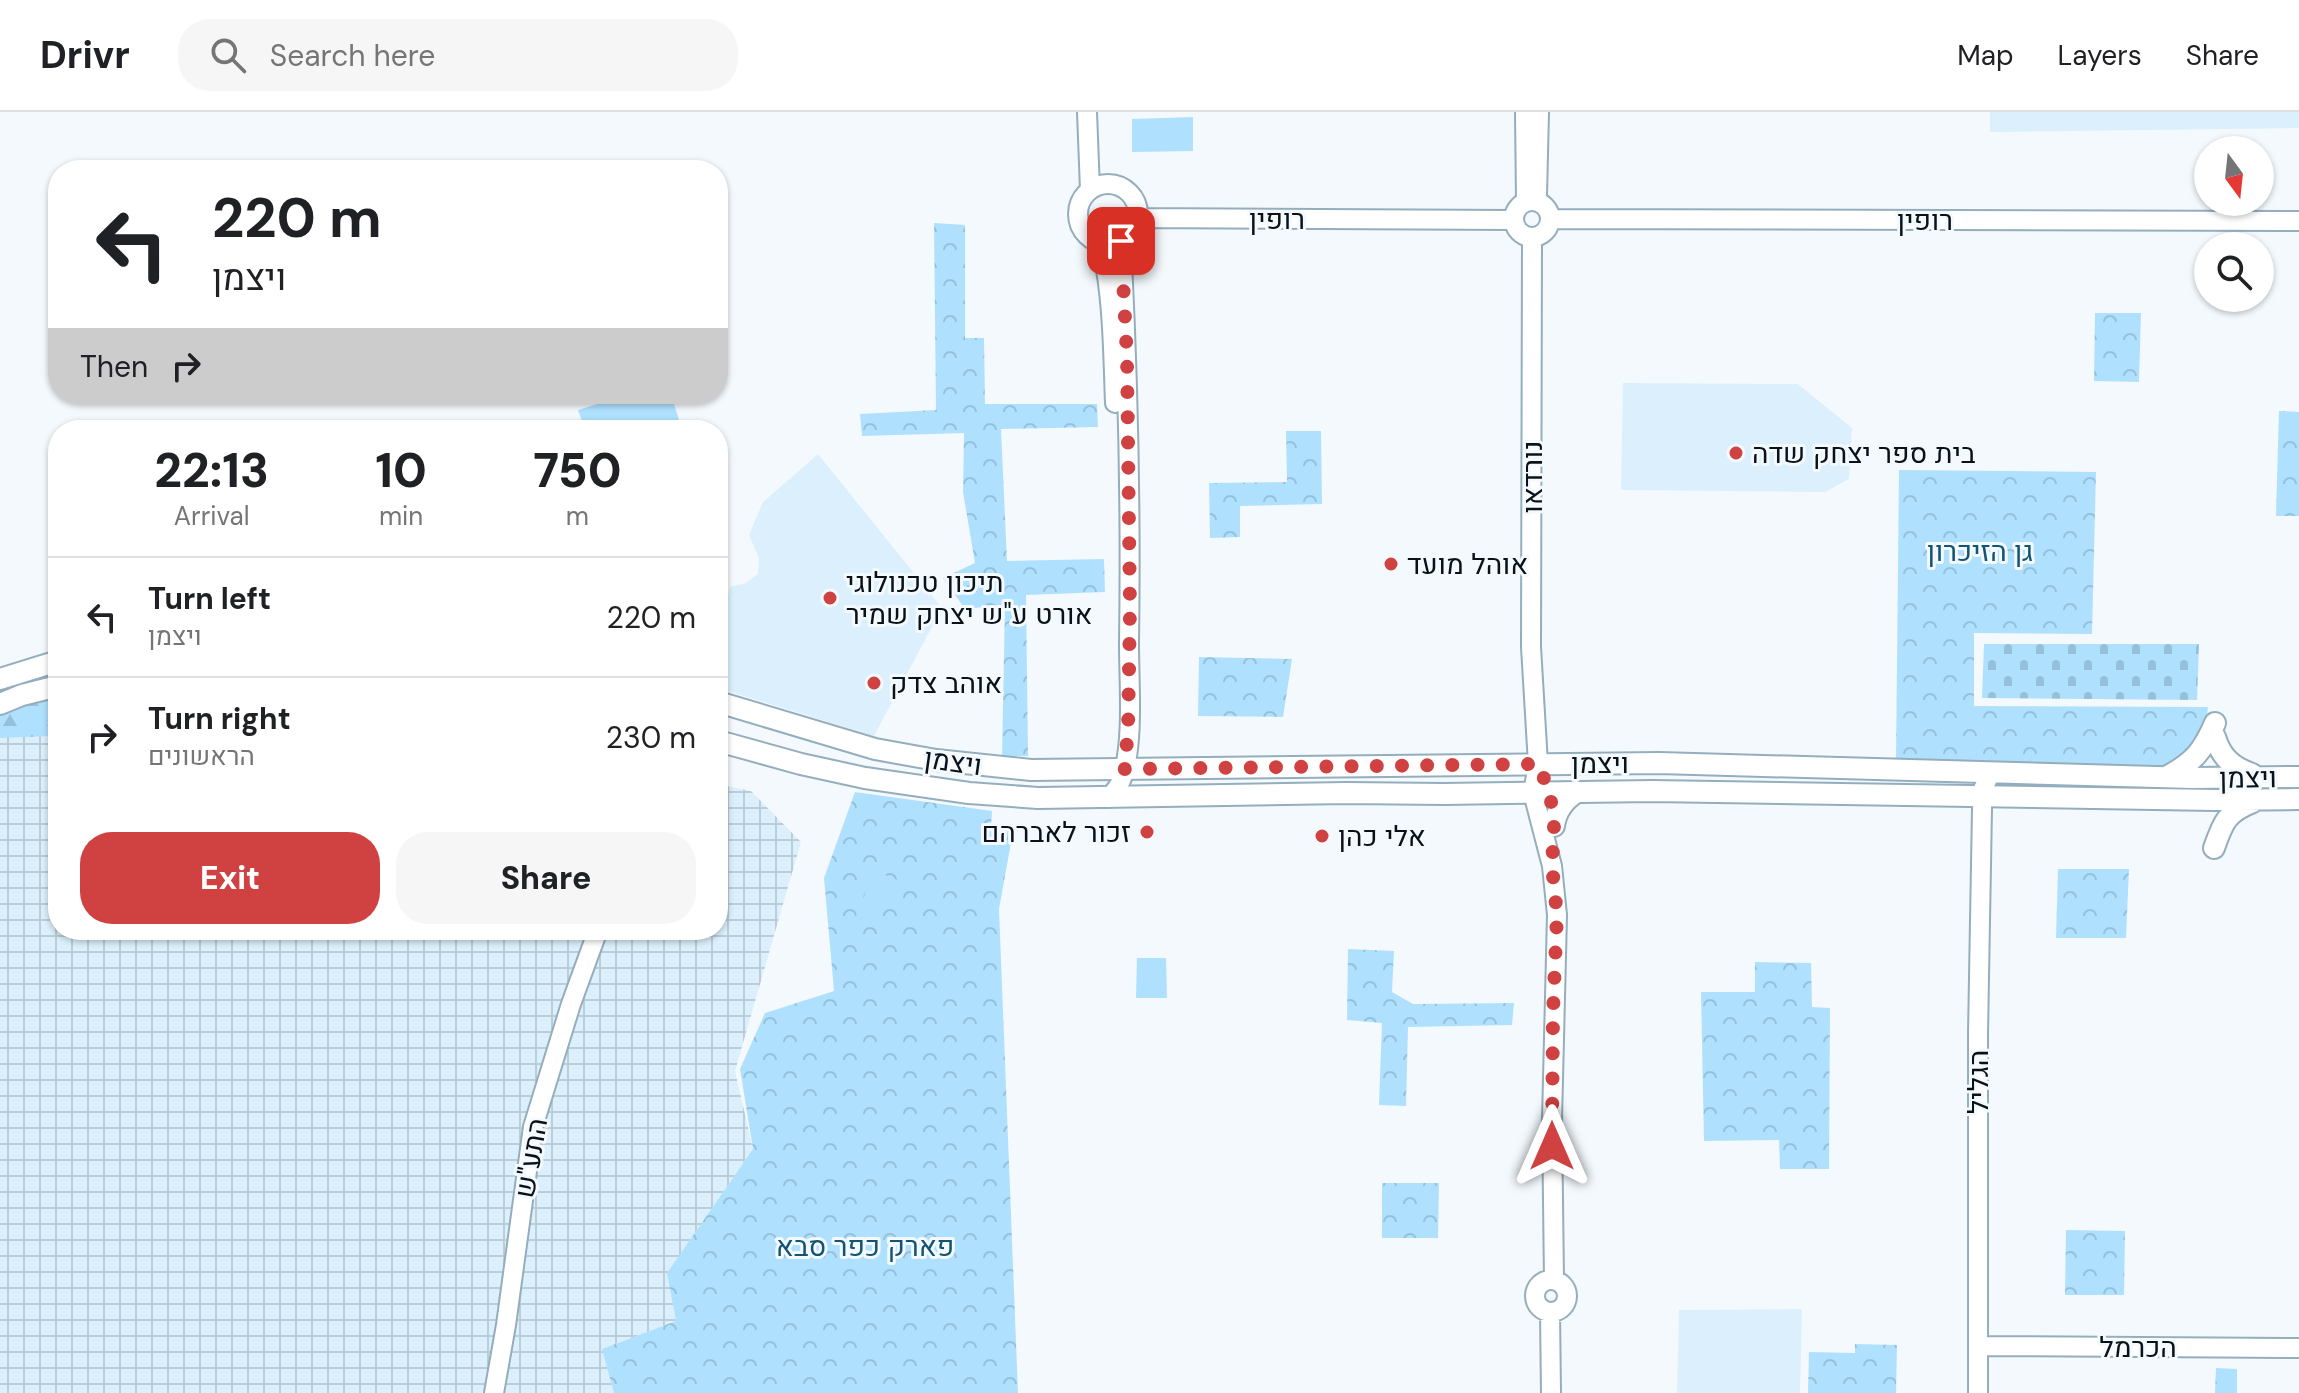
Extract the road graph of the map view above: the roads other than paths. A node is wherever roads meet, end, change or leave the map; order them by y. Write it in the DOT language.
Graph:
graph roads {
  1 [pos="1087,112"];
  2 [pos="1525,112"];
  3 [pos="1539,112"];
  4 [pos="1090,190"];
  5 [pos="1531,202"];
  6 [pos="1138,218"];
  7 [pos="1550,219"];
  8 [pos="1513,220"];
  9 [pos="2299,221"];
  10 [pos="1532,238"];
  11 [pos="1121,241"];
  12 [pos="1101,243"];
  13 [pos="48,664"];
  14 [pos="0,679"];
  15 [pos="48,688"];
  16 [pos="0,704"];
  17 [pos="728,705"];
  18 [pos="728,744"];
  19 [pos="1538,764"];
  20 [pos="1118,770"];
  21 [pos="1991,772"];
  22 [pos="2166,777"];
  23 [pos="2259,777"];
  24 [pos="2299,777"];
  25 [pos="1577,792"];
  26 [pos="1542,793"];
  27 [pos="1982,796"];
  28 [pos="1108,798"];
  29 [pos="2258,799"];
  30 [pos="2299,799"];
  31 [pos="1554,826"];
  32 [pos="2214,848"];
  33 [pos="1552,866"];
  34 [pos="594,940"];
  35 [pos="1978,1346"];
  36 [pos="2299,1348"];
  37 [pos="494,1393"];
  38 [pos="1551,1393"];
  39 [pos="1978,1393"];
  1 -- 4 [label="street"];
  2 -- 5 [label="street"];
  3 -- 5 [label="street"];
  4 -- 6 [label="street"];
  4 -- 12 [label="street"];
  5 -- 7 [label="street"];
  5 -- 8 [label="street"];
  6 -- 8 [label="street, רופין"];
  6 -- 11 [label="street"];
  7 -- 9 [label="street, רופין"];
  7 -- 10 [label="street"];
  8 -- 10 [label="street"];
  10 -- 19 [label="street, נורדאו"];
  11 -- 12 [label="street"];
  11 -- 20 [label="street"];
  12 -- 20 [label="street"];
  13 -- 14 [label="main road"];
  15 -- 16 [label="main road"];
  17 -- 20 [label="main road, ויצמן"];
  18 -- 28 [label="main road, ויצמן"];
  19 -- 20 [label="main road, ויצמן"];
  19 -- 21 [label="main road, ויצמן"];
  19 -- 26 [label="street, נורדאו"];
  20 -- 28 [label="street"];
  21 -- 22 [label="main road, ויצמן"];
  21 -- 27 [label="street, הגליל"];
  22 -- 23 [label="main road, ויצמן"];
  22 -- 23 [label="main road"];
  23 -- 24 [label="main road, ויצמן"];
  25 -- 26 [label="main road, ויצמן"];
  25 -- 27 [label="main road, ויצמן"];
  25 -- 31 [label="main road"];
  26 -- 28 [label="main road, ויצמן"];
  26 -- 31 [label="street"];
  26 -- 33 [label="street"];
  27 -- 29 [label="main road, ויצמן"];
  27 -- 35 [label="street, הגליל"];
  29 -- 30 [label="main road, ויצמן"];
  29 -- 32 [label="main road"];
  31 -- 33 [label="street"];
  33 -- 38 [label="street"];
  34 -- 37 [label="street, התע\"ש"];
  35 -- 36 [label="street, הכרמל"];
  35 -- 39 [label="street, הגליל"];
}
